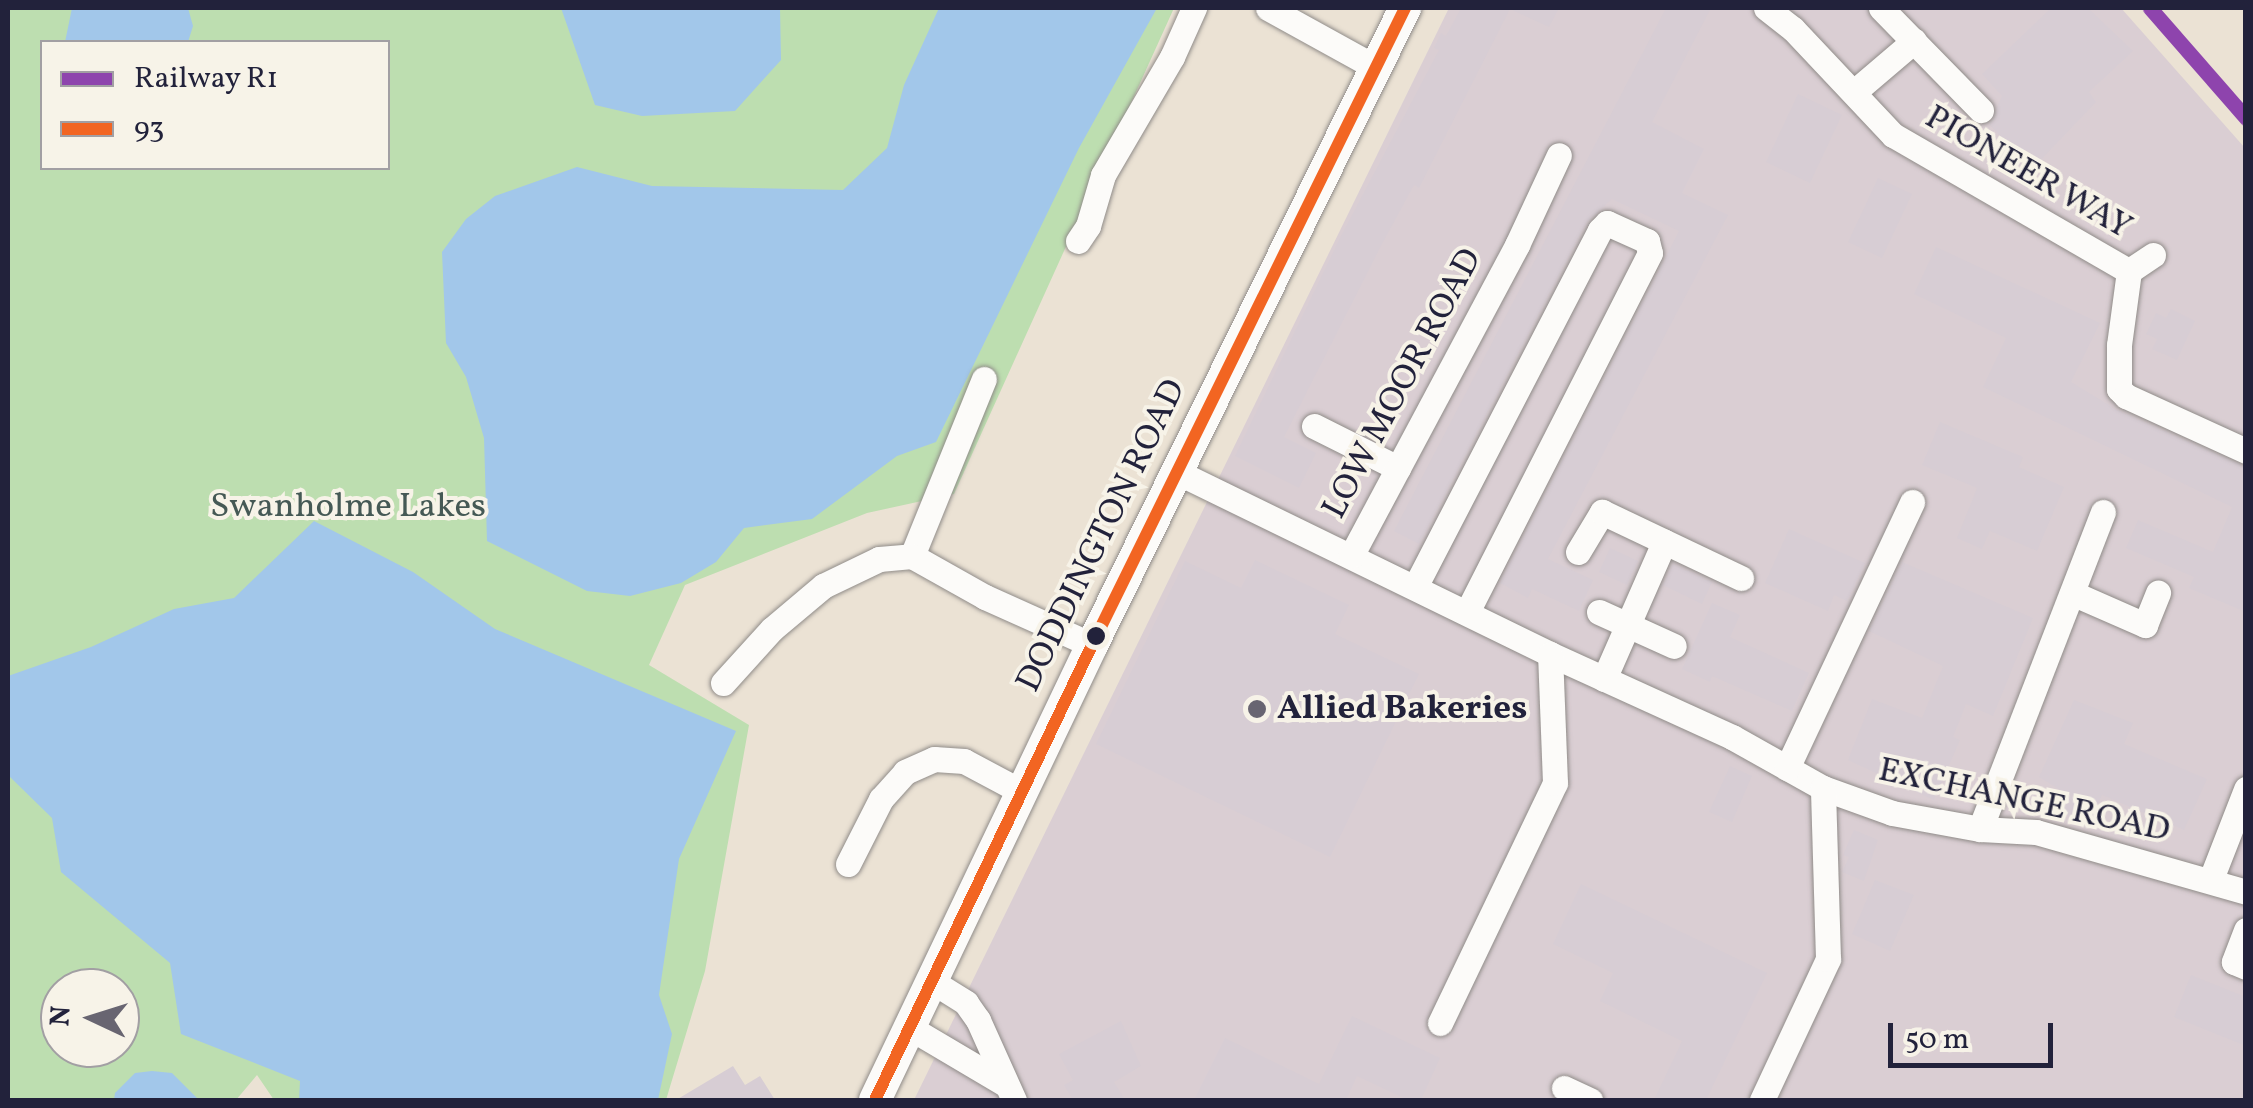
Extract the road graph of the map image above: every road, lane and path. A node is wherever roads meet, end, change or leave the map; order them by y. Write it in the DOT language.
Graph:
graph roads {
  1 [pos="1194,8"];
  2 [pos="1268,8"];
  3 [pos="1405,8"];
  4 [pos="1766,8"];
  5 [pos="1881,8"];
  6 [pos="1914,40"];
  7 [pos="1375,67"];
  8 [pos="1854,92"];
  9 [pos="1982,110"];
  10 [pos="1559,155"];
  11 [pos="1078,241"];
  12 [pos="2153,255"];
  13 [pos="2129,271"];
  14 [pos="984,380"];
  15 [pos="1314,426"];
  16 [pos="2246,451"];
  17 [pos="1398,468"];
  18 [pos="1178,472"];
  19 [pos="1912,502"];
  20 [pos="2103,512"];
  21 [pos="1664,542"];
  22 [pos="1578,552"];
  23 [pos="912,556"];
  24 [pos="1351,556"];
  25 [pos="1741,578"];
  26 [pos="1415,587"];
  27 [pos="2072,593"];
  28 [pos="2158,594"];
  29 [pos="1466,612"];
  30 [pos="1600,612"];
  31 [pos="1628,625"];
  32 [pos="1092,645"];
  33 [pos="1674,646"];
  34 [pos="1550,654"];
  35 [pos="1604,678"];
  36 [pos="724,683"];
  37 [pos="1787,768"];
  38 [pos="1822,788"];
  39 [pos="2246,789"];
  40 [pos="1024,793"];
  41 [pos="1980,829"];
  42 [pos="848,864"];
  43 [pos="2211,879"];
  44 [pos="2246,892"];
  45 [pos="2246,930"];
  46 [pos="2246,967"];
  47 [pos="933,982"];
  48 [pos="1440,1022"];
  49 [pos="912,1029"];
  50 [pos="1564,1088"];
  51 [pos="1010,1092"];
  52 [pos="875,1100"];
  53 [pos="1590,1100"];
  54 [pos="1762,1100"];
  1 -- 11 [label="street"];
  2 -- 7 [label="street"];
  3 -- 7 [label="main road, DODDINGTON ROAD"];
  4 -- 8 [label="street, PIONEER WAY"];
  5 -- 6 [label="street"];
  6 -- 8 [label="street"];
  6 -- 9 [label="street"];
  7 -- 18 [label="main road, DODDINGTON ROAD"];
  8 -- 13 [label="street, PIONEER WAY"];
  10 -- 17 [label="street, LOW MOOR ROAD"];
  12 -- 13 [label="street"];
  13 -- 16 [label="street"];
  14 -- 23 [label="street"];
  15 -- 17 [label="street"];
  17 -- 24 [label="street, LOW MOOR ROAD"];
  18 -- 24 [label="street, EXCHANGE ROAD"];
  18 -- 32 [label="main road, DODDINGTON ROAD"];
  19 -- 37 [label="street"];
  20 -- 27 [label="street"];
  21 -- 22 [label="street"];
  21 -- 25 [label="street"];
  21 -- 31 [label="street"];
  23 -- 32 [label="street"];
  23 -- 36 [label="street"];
  24 -- 26 [label="street, EXCHANGE ROAD"];
  26 -- 29 [label="street, EXCHANGE ROAD"];
  26 -- 29 [label="street"];
  27 -- 28 [label="street"];
  27 -- 41 [label="street"];
  29 -- 34 [label="street, EXCHANGE ROAD"];
  30 -- 31 [label="street"];
  31 -- 33 [label="street"];
  31 -- 35 [label="street"];
  32 -- 40 [label="main road, DODDINGTON ROAD"];
  34 -- 35 [label="street, EXCHANGE ROAD"];
  34 -- 48 [label="street"];
  35 -- 37 [label="street, EXCHANGE ROAD"];
  37 -- 38 [label="street, EXCHANGE ROAD"];
  38 -- 41 [label="street, EXCHANGE ROAD"];
  38 -- 54 [label="street"];
  39 -- 43 [label="street"];
  40 -- 42 [label="street"];
  40 -- 47 [label="main road, DODDINGTON ROAD"];
  41 -- 43 [label="street, EXCHANGE ROAD"];
  43 -- 44 [label="street, EXCHANGE ROAD"];
  45 -- 46 [label="street"];
  47 -- 49 [label="main road, DODDINGTON ROAD"];
  47 -- 51 [label="street"];
  49 -- 51 [label="street"];
  49 -- 52 [label="main road, DODDINGTON ROAD"];
  50 -- 53 [label="street"];
}
